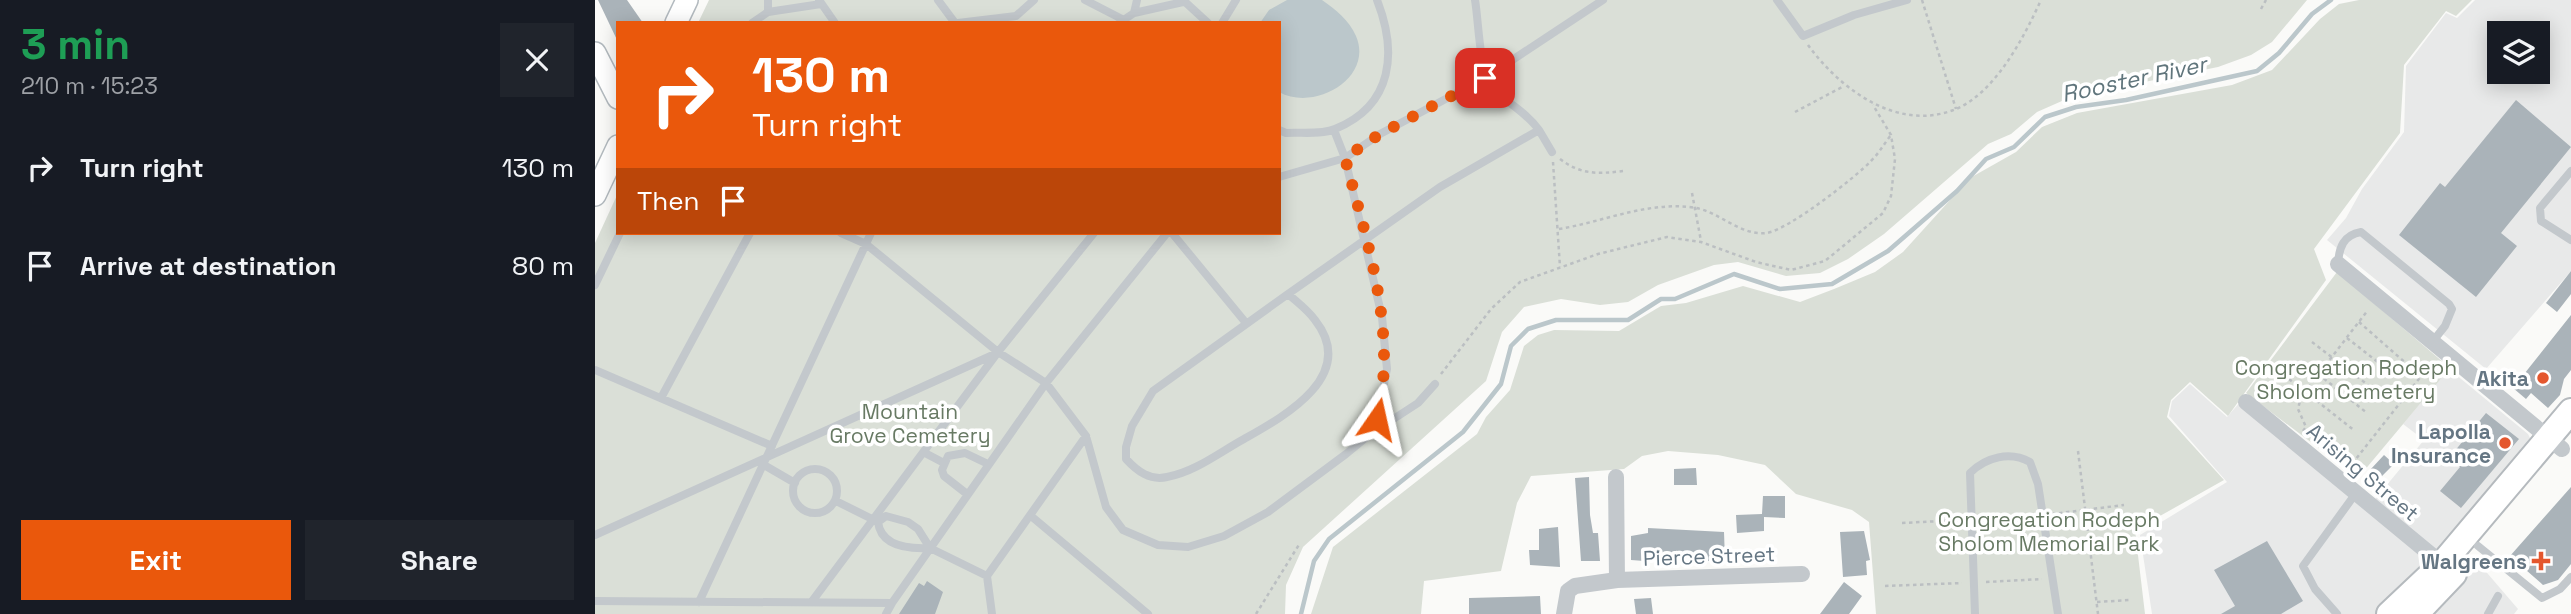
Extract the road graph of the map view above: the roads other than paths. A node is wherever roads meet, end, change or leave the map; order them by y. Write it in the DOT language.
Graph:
graph roads {
  1 [pos="687,0"];
  2 [pos="768,0"];
  3 [pos="938,0"];
  4 [pos="1034,0"];
  5 [pos="1085,0"];
  6 [pos="1137,0"];
  7 [pos="1236,0"];
  8 [pos="1377,0"];
  9 [pos="1475,0"];
  10 [pos="1603,0"];
  11 [pos="1777,0"];
  12 [pos="1907,0"];
  13 [pos="1183,1"];
  14 [pos="820,2"];
  15 [pos="768,12"];
  16 [pos="1134,13"];
  17 [pos="1002,20"];
  18 [pos="677,21"];
  19 [pos="756,21"];
  20 [pos="834,21"];
  21 [pos="955,21"];
  22 [pos="1121,21"];
  23 [pos="1205,21"];
  24 [pos="1223,21"];
  25 [pos="595,53"];
  26 [pos="1485,78"];
  27 [pos="616,94"];
  28 [pos="1334,130"];
  29 [pos="1539,130"];
  30 [pos="1281,131"];
  31 [pos="616,150"];
  32 [pos="1552,152"];
  33 [pos="1345,158"];
  34 [pos="2571,171"];
  35 [pos="1281,176"];
  36 [pos="595,195"];
  37 [pos="619,235"];
  38 [pos="749,235"];
  39 [pos="846,235"];
  40 [pos="870,235"];
  41 [pos="1092,235"];
  42 [pos="1167,235"];
  43 [pos="1171,235"];
  44 [pos="1366,239"];
  45 [pos="2571,240"];
  46 [pos="866,244"];
  47 [pos="2338,264"];
  48 [pos="595,285"];
  49 [pos="1288,294"];
  50 [pos="1245,323"];
  51 [pos="2437,344"];
  52 [pos="998,352"];
  53 [pos="595,370"];
  54 [pos="1046,383"];
  55 [pos="1435,384"];
  56 [pos="661,398"];
  57 [pos="2246,402"];
  58 [pos="2571,411"];
  59 [pos="1086,436"];
  60 [pos="1368,436"];
  61 [pos="2560,441"];
  62 [pos="770,451"];
  63 [pos="925,453"];
  64 [pos="944,463"];
  65 [pos="988,464"];
  66 [pos="764,465"];
  67 [pos="1616,477"];
  68 [pos="795,482"];
  69 [pos="2356,493"];
  70 [pos="967,494"];
  71 [pos="836,501"];
  72 [pos="1031,516"];
  73 [pos="876,520"];
  74 [pos="595,535"];
  75 [pos="2478,546"];
  76 [pos="930,548"];
  77 [pos="2448,569"];
  78 [pos="1802,574"];
  79 [pos="987,576"];
  80 [pos="2571,577"];
  81 [pos="1617,580"];
  82 [pos="2498,596"];
  83 [pos="813,600"];
  84 [pos="595,601"];
  85 [pos="699,601"];
  86 [pos="892,603"];
  87 [pos="886,614"];
  88 [pos="992,614"];
  89 [pos="1148,614"];
  90 [pos="1564,614"];
  91 [pos="1975,614"];
  92 [pos="2058,614"];
  93 [pos="2337,614"];
  94 [pos="2389,614"];
  95 [pos="2416,614"];
  96 [pos="2487,614"];
  1 -- 18 [label="main road"];
  2 -- 15 [label="lane"];
  3 -- 21 [label="lane"];
  4 -- 17 [label="lane"];
  5 -- 22 [label="lane"];
  6 -- 16 [label="lane"];
  7 -- 24 [label="lane"];
  8 -- 28 [label="lane"];
  9 -- 26 [label="lane"];
  10 -- 26 [label="lane"];
  11 -- 12 [label="lane"];
  13 -- 16 [label="lane"];
  13 -- 23 [label="lane"];
  14 -- 15 [label="lane"];
  14 -- 20 [label="lane"];
  15 -- 19 [label="lane"];
  16 -- 22 [label="lane"];
  25 -- 27 [label="main road"];
  26 -- 29 [label="lane"];
  26 -- 33 [label="lane"];
  28 -- 30 [label="lane"];
  28 -- 33 [label="lane"];
  29 -- 32 [label="lane"];
  29 -- 44 [label="lane"];
  31 -- 36 [label="main road"];
  33 -- 35 [label="lane"];
  33 -- 44 [label="lane"];
  34 -- 45 [label="lane"];
  37 -- 48 [label="lane"];
  38 -- 56 [label="lane"];
  39 -- 46 [label="lane"];
  40 -- 46 [label="lane"];
  41 -- 52 [label="lane"];
  42 -- 54 [label="lane"];
  43 -- 50 [label="lane"];
  44 -- 49 [label="lane"];
  44 -- 60 [label="lane"];
  46 -- 52 [label="lane"];
  46 -- 62 [label="lane"];
  47 -- 51 [label="street"];
  47 -- 51 [label="lane"];
  49 -- 50 [label="lane"];
  49 -- 50 [label="lane"];
  51 -- 61 [label="street"];
  52 -- 54 [label="lane"];
  52 -- 62 [label="lane"];
  52 -- 63 [label="lane"];
  53 -- 56 [label="lane"];
  54 -- 59 [label="lane"];
  54 -- 65 [label="lane"];
  55 -- 60 [label="lane"];
  56 -- 62 [label="lane"];
  57 -- 69 [label="street, Arising Street"];
  58 -- 61 [label="main road"];
  59 -- 60 [label="lane"];
  59 -- 72 [label="lane"];
  61 -- 75 [label="main road"];
  61 -- 77 [label="main road"];
  62 -- 66 [label="lane"];
  62 -- 74 [label="lane"];
  63 -- 64 [label="lane"];
  63 -- 73 [label="lane"];
  64 -- 65 [label="lane"];
  64 -- 70 [label="lane"];
  65 -- 70 [label="lane"];
  66 -- 68 [label="lane"];
  66 -- 85 [label="lane"];
  67 -- 81 [label="street"];
  68 -- 71 [label="lane"];
  68 -- 71 [label="lane"];
  69 -- 77 [label="street, Arising Street"];
  69 -- 93 [label="lane"];
  70 -- 76 [label="lane"];
  71 -- 73 [label="lane"];
  72 -- 79 [label="lane"];
  72 -- 89 [label="lane"];
  73 -- 76 [label="lane"];
  73 -- 76 [label="lane"];
  73 -- 83 [label="lane"];
  75 -- 77 [label="main road"];
  75 -- 80 [label="lane"];
  76 -- 79 [label="lane"];
  76 -- 86 [label="lane"];
  77 -- 94 [label="main road"];
  77 -- 95 [label="main road"];
  78 -- 81 [label="street, Pierce Street"];
  79 -- 88 [label="lane"];
  81 -- 90 [label="street, Pierce Street"];
  82 -- 96 [label="lane"];
  83 -- 85 [label="lane"];
  83 -- 86 [label="lane"];
  84 -- 85 [label="lane"];
  86 -- 87 [label="lane"];
  91 -- 92 [label="lane"];
}
